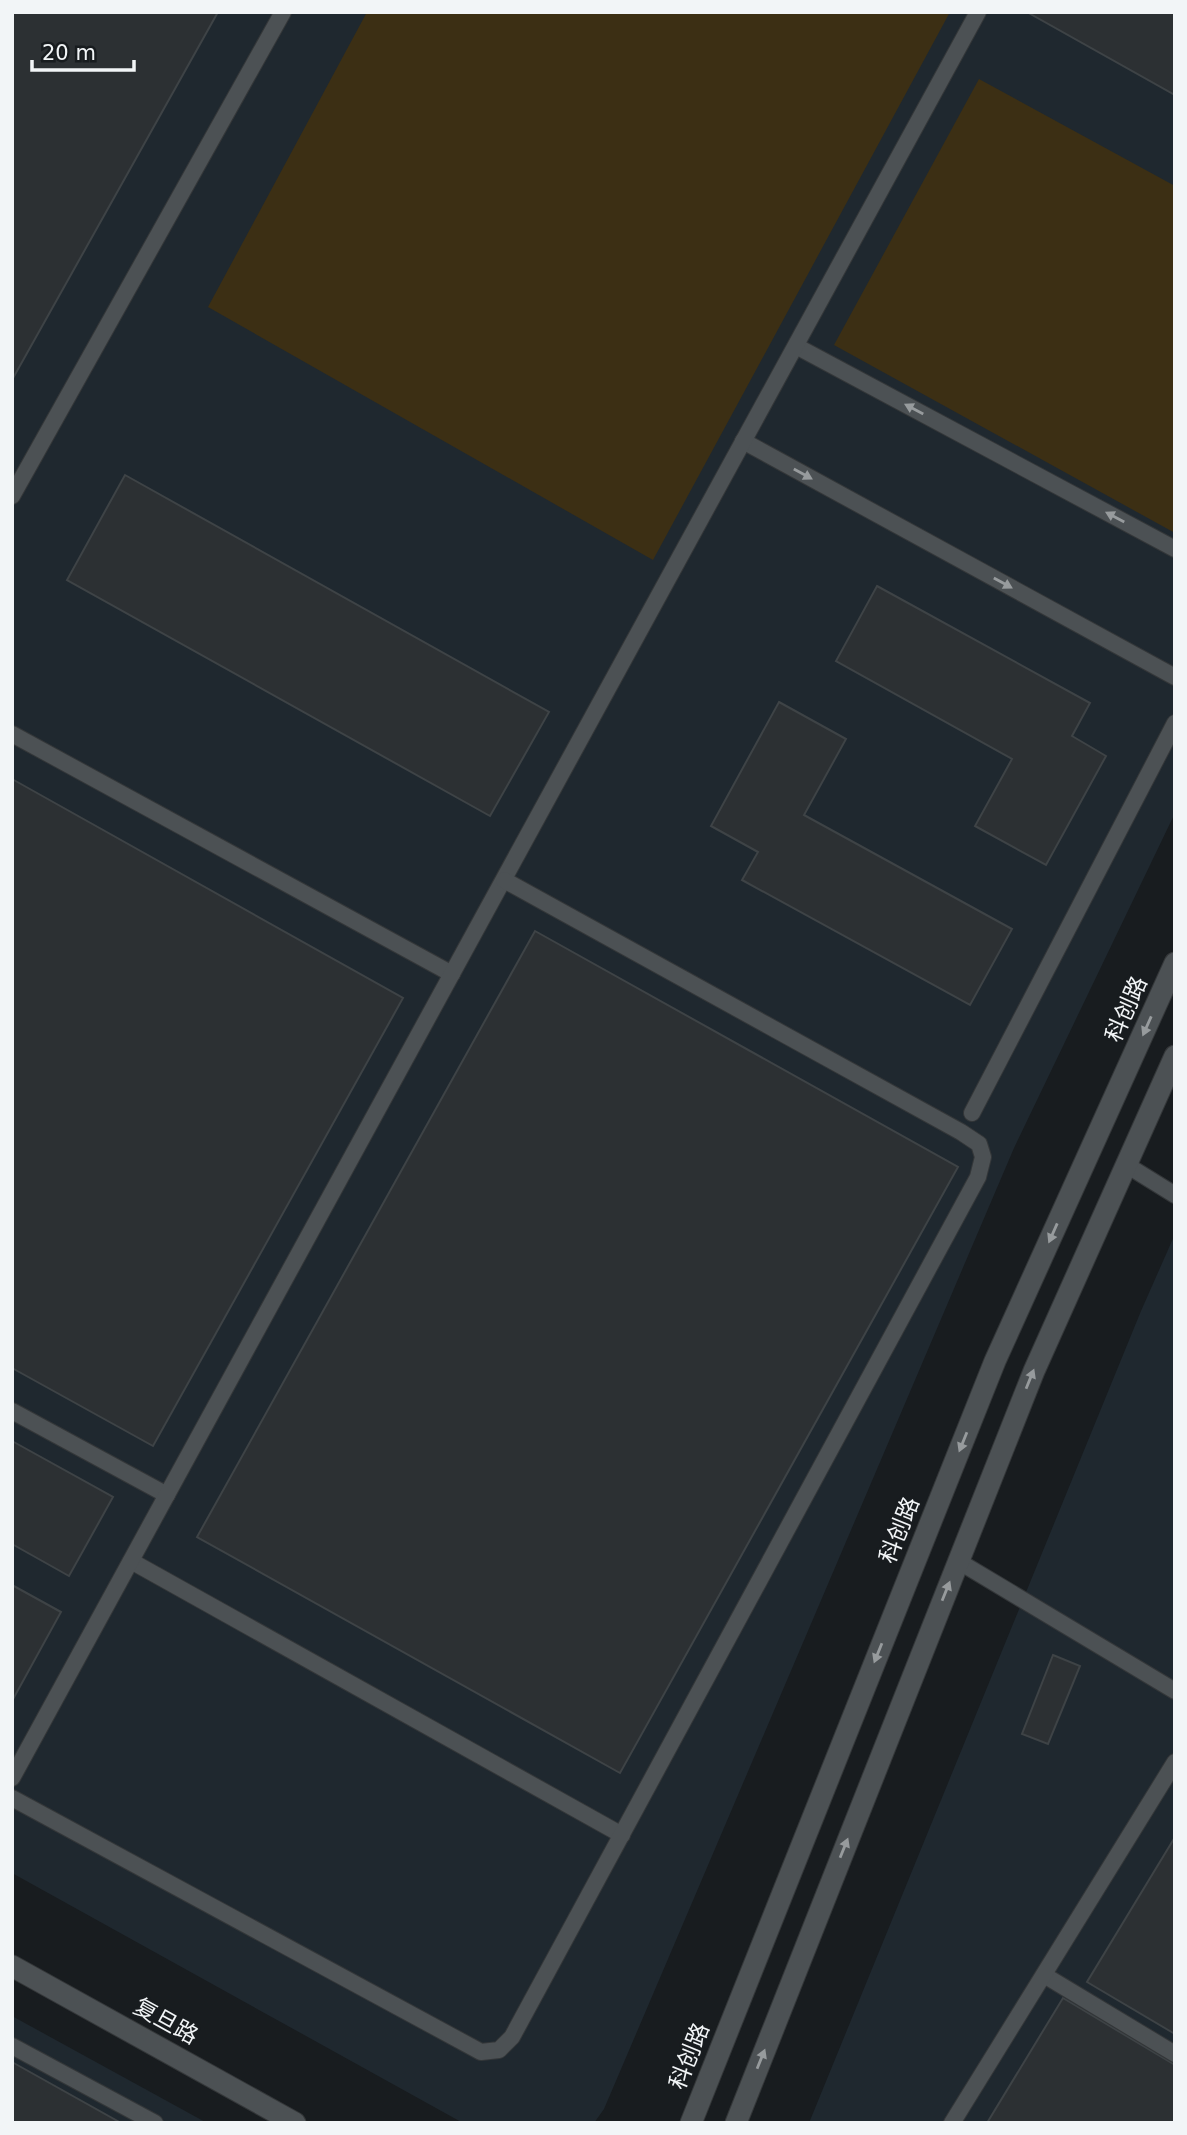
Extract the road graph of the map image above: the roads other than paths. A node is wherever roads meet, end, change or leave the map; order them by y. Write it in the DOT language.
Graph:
graph roads {
  1 [pos="282,12"];
  2 [pos="978,12"];
  3 [pos="796,346"];
  4 [pos="743,442"];
  5 [pos="12,496"];
  6 [pos="1175,549"];
  7 [pos="1175,677"];
  8 [pos="1175,723"];
  9 [pos="12,734"];
  10 [pos="504,880"];
  11 [pos="1175,963"];
  12 [pos="452,974"];
  13 [pos="1175,1056"];
  14 [pos="972,1113"];
  15 [pos="1125,1164"];
  16 [pos="1175,1195"];
  17 [pos="12,1411"];
  18 [pos="167,1496"];
  19 [pos="131,1561"];
  20 [pos="958,1561"];
  21 [pos="1175,1691"];
  22 [pos="1175,1762"];
  23 [pos="12,1778"];
  24 [pos="12,1798"];
  25 [pos="622,1835"];
  26 [pos="12,1966"];
  27 [pos="1044,1975"];
  28 [pos="12,2046"];
  29 [pos="1175,2054"];
  30 [pos="155,2123"];
  31 [pos="295,2123"];
  32 [pos="691,2123"];
  33 [pos="736,2123"];
  34 [pos="953,2123"];
  1 -- 5 [label="lane"];
  2 -- 3 [label="lane"];
  3 -- 4 [label="lane"];
  6 -- 3 [label="lane, one-way"];
  4 -- 7 [label="lane, one-way"];
  4 -- 10 [label="lane"];
  8 -- 14 [label="lane"];
  9 -- 12 [label="lane"];
  10 -- 12 [label="lane"];
  10 -- 25 [label="lane"];
  11 -- 32 [label="street, 科创路, one-way"];
  12 -- 18 [label="lane"];
  13 -- 15 [label="street"];
  15 -- 16 [label="lane"];
  20 -- 15 [label="street, one-way"];
  17 -- 18 [label="lane"];
  18 -- 19 [label="lane"];
  19 -- 23 [label="lane"];
  19 -- 25 [label="lane"];
  20 -- 21 [label="lane"];
  33 -- 20 [label="street, one-way"];
  22 -- 27 [label="lane"];
  24 -- 25 [label="lane"];
  26 -- 31 [label="street, 复旦路"];
  27 -- 29 [label="lane"];
  27 -- 34 [label="lane"];
  28 -- 30 [label="lane"];
}
